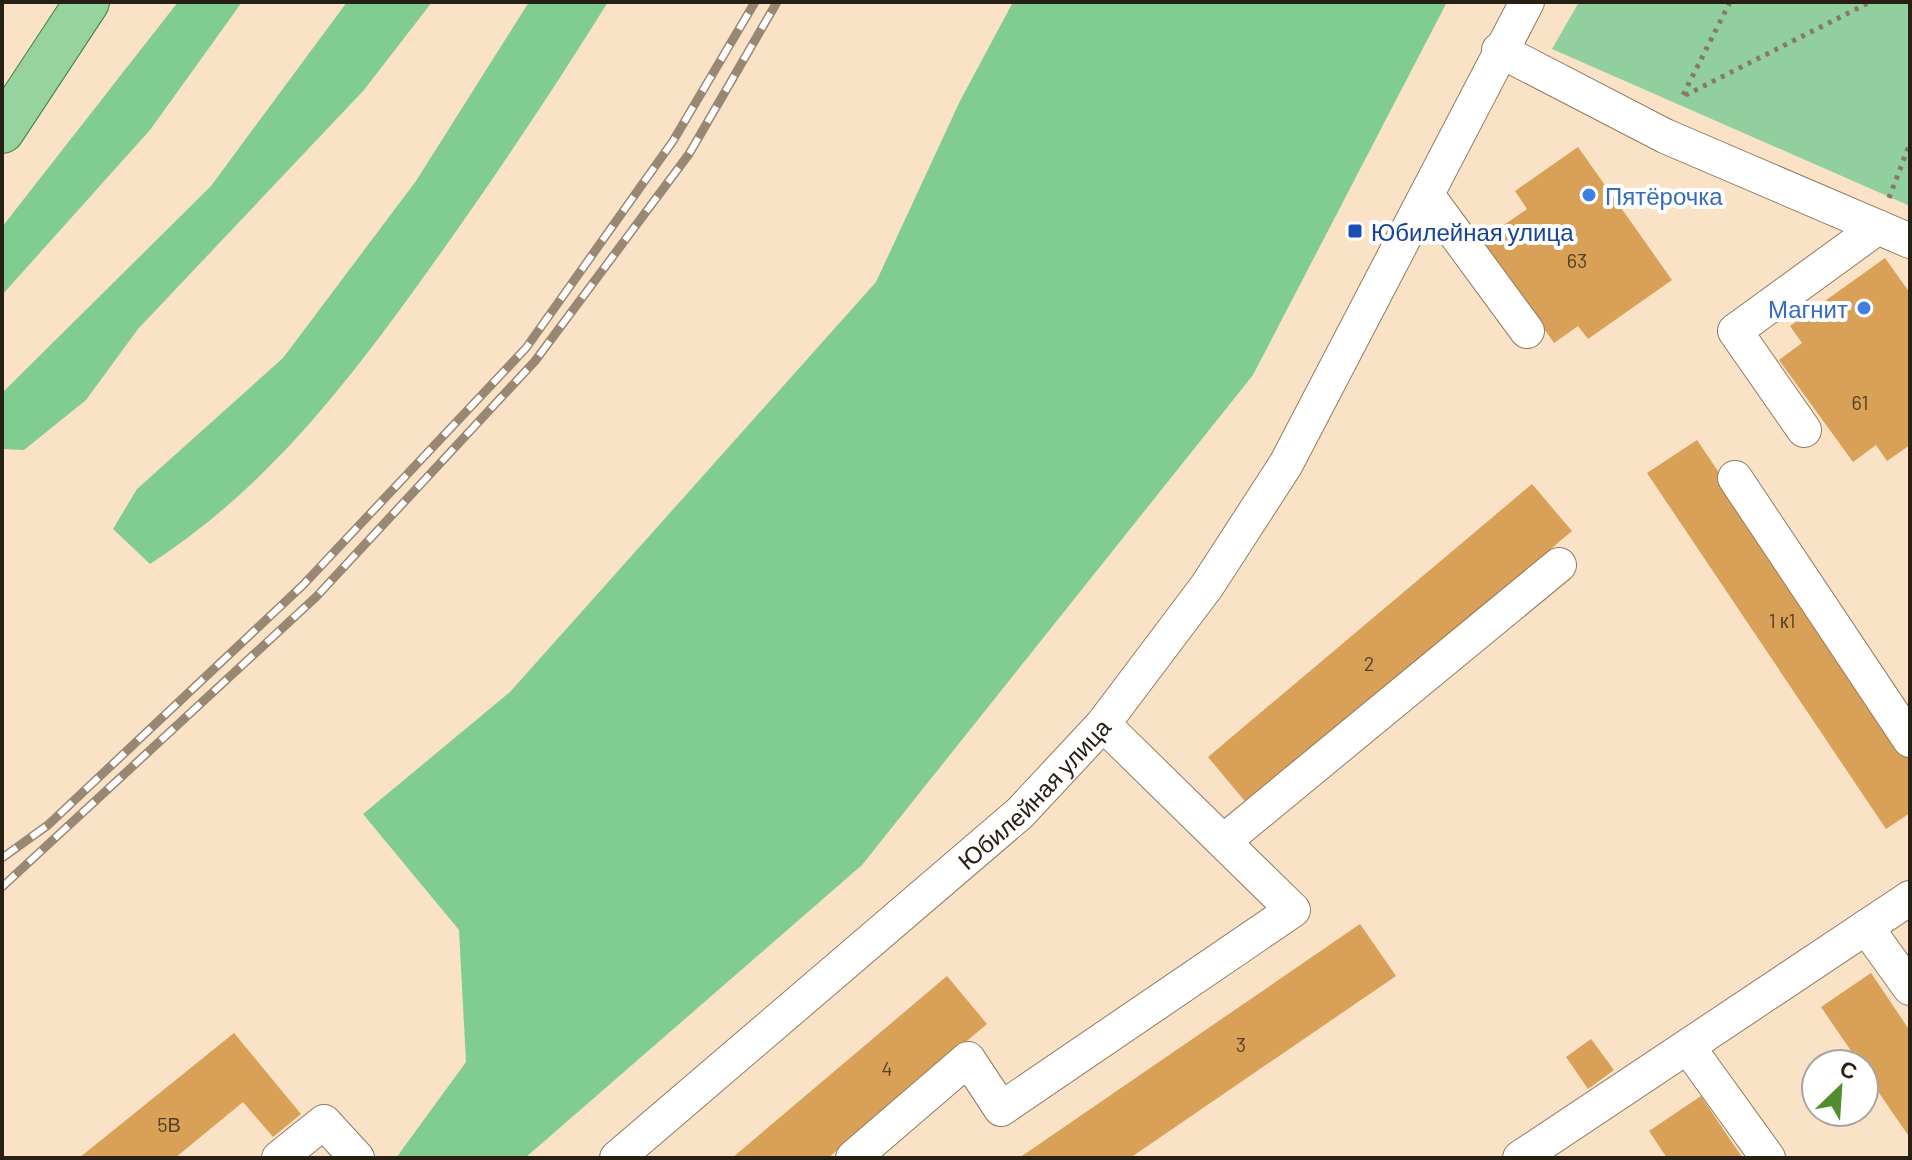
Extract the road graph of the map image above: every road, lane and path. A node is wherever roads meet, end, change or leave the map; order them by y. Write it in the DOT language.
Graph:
graph roads {
  1 [pos="87,2"];
  2 [pos="1527,2"];
  3 [pos="1730,2"];
  4 [pos="1870,2"];
  5 [pos="1499,50"];
  6 [pos="2,131"];
  7 [pos="1910,143"];
  8 [pos="1427,195"];
  9 [pos="1900,239"];
  10 [pos="1527,331"];
  11 [pos="1804,430"];
  12 [pos="1735,478"];
  13 [pos="1559,565"];
  14 [pos="1103,724"];
  15 [pos="1910,740"];
  16 [pos="1224,841"];
  17 [pos="1910,898"];
  18 [pos="1866,927"];
  19 [pos="1910,988"];
  20 [pos="1688,1047"];
  21 [pos="279,1158"];
  22 [pos="357,1158"];
  23 [pos="617,1158"];
  24 [pos="853,1158"];
  25 [pos="1520,1158"];
  26 [pos="1768,1158"];
  1 -- 6 [label="main road"];
  2 -- 5 [label="street, Юбилейная улица"];
  3 -- 4 [label="path"];
  5 -- 8 [label="street, Юбилейная улица"];
  5 -- 9 [label="street"];
  7 -- 9 [label="path"];
  8 -- 10 [label="street"];
  8 -- 14 [label="street, Юбилейная улица"];
  9 -- 11 [label="street"];
  12 -- 15 [label="street"];
  13 -- 16 [label="street"];
  14 -- 16 [label="street"];
  14 -- 23 [label="street, Юбилейная улица"];
  16 -- 24 [label="street"];
  17 -- 18 [label="street"];
  18 -- 19 [label="street"];
  18 -- 20 [label="street"];
  20 -- 25 [label="street"];
  20 -- 26 [label="street"];
  21 -- 22 [label="street"];
}
